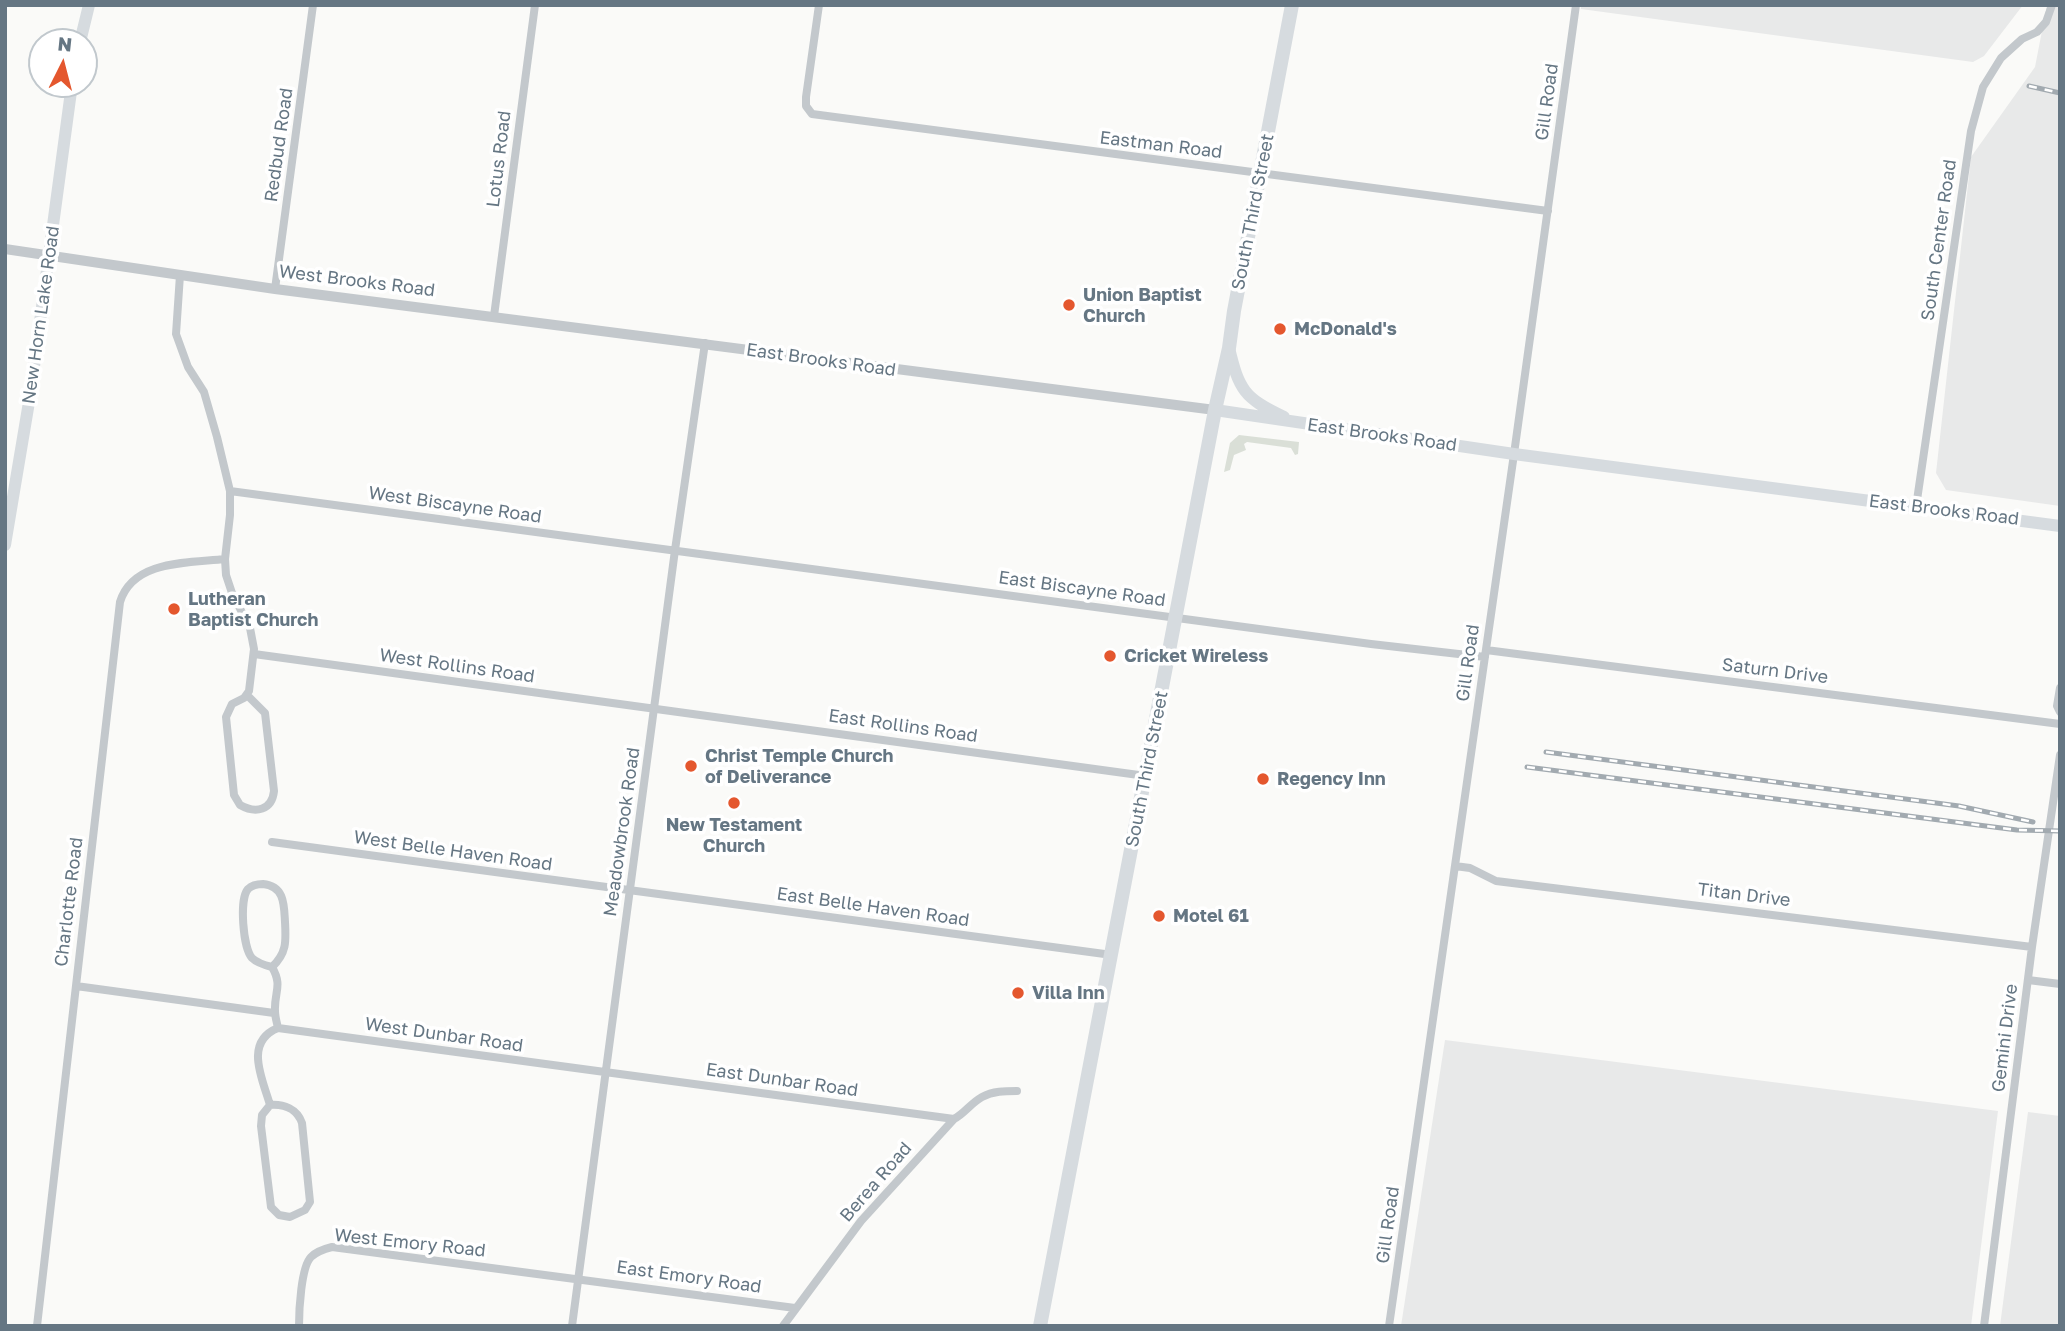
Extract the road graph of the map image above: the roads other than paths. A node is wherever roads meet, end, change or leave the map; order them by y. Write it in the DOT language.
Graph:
graph roads {
  1 [pos="89,5"];
  2 [pos="313,5"];
  3 [pos="535,5"];
  4 [pos="819,5"];
  5 [pos="1292,5"];
  6 [pos="1576,5"];
  7 [pos="2052,5"];
  8 [pos="83,28"];
  9 [pos="70,98"];
  10 [pos="1260,174"];
  11 [pos="1548,211"];
  12 [pos="5,249"];
  13 [pos="49,255"];
  14 [pos="180,275"];
  15 [pos="275,289"];
  16 [pos="494,316"];
  17 [pos="705,343"];
  18 [pos="1229,348"];
  19 [pos="1215,410"];
  20 [pos="1300,424"];
  21 [pos="1514,454"];
  22 [pos="230,491"];
  23 [pos="1916,507"];
  24 [pos="2060,526"];
  25 [pos="5,545"];
  26 [pos="675,550"];
  27 [pos="225,558"];
  28 [pos="1176,617"];
  29 [pos="254,654"];
  30 [pos="1485,654"];
  31 [pos="2060,688"];
  32 [pos="247,695"];
  33 [pos="655,708"];
  34 [pos="2060,712"];
  35 [pos="2060,724"];
  36 [pos="2060,755"];
  37 [pos="1146,776"];
  38 [pos="272,842"];
  39 [pos="1455,866"];
  40 [pos="629,891"];
  41 [pos="2032,947"];
  42 [pos="1112,955"];
  43 [pos="272,967"];
  44 [pos="2028,980"];
  45 [pos="2060,984"];
  46 [pos="76,986"];
  47 [pos="274,1013"];
  48 [pos="278,1028"];
  49 [pos="607,1072"];
  50 [pos="1017,1091"];
  51 [pos="271,1105"];
  52 [pos="954,1119"];
  53 [pos="578,1279"];
  54 [pos="795,1308"];
  55 [pos="37,1326"];
  56 [pos="299,1326"];
  57 [pos="572,1326"];
  58 [pos="783,1326"];
  59 [pos="1040,1326"];
  60 [pos="1389,1326"];
  61 [pos="1984,1326"];
  1 -- 8 [label="main road"];
  2 -- 15 [label="street, Redbud Road"];
  3 -- 16 [label="street, Lotus Road"];
  4 -- 10 [label="street, Eastman Road"];
  5 -- 10 [label="highway, South Third Street"];
  6 -- 11 [label="street, Gill Road"];
  7 -- 23 [label="street, South Center Road"];
  9 -- 13 [label="main road, New Horn Lake Road"];
  10 -- 11 [label="street, Eastman Road"];
  10 -- 18 [label="highway, South Third Street"];
  11 -- 21 [label="street, Gill Road"];
  12 -- 13 [label="street, West Brooks Road"];
  13 -- 14 [label="street, West Brooks Road"];
  13 -- 25 [label="main road, New Horn Lake Road"];
  14 -- 15 [label="street, West Brooks Road"];
  14 -- 22 [label="street"];
  15 -- 16 [label="street, West Brooks Road"];
  16 -- 17 [label="street, West Brooks Road"];
  17 -- 19 [label="street, East Brooks Road"];
  17 -- 26 [label="street, Meadowbrook Road"];
  18 -- 19 [label="highway, South Third Street"];
  18 -- 20 [label="main road"];
  19 -- 20 [label="main road, East Brooks Road"];
  19 -- 28 [label="highway, South Third Street"];
  20 -- 21 [label="main road, East Brooks Road"];
  21 -- 23 [label="main road, East Brooks Road"];
  21 -- 30 [label="street, Gill Road"];
  22 -- 26 [label="street, West Biscayne Road"];
  22 -- 27 [label="street"];
  23 -- 24 [label="main road, East Brooks Road"];
  26 -- 28 [label="street, East Biscayne Road"];
  26 -- 33 [label="street, Meadowbrook Road"];
  27 -- 29 [label="street"];
  27 -- 46 [label="street, Charlotte Road"];
  28 -- 30 [label="street, East Biscayne Road"];
  28 -- 37 [label="highway, South Third Street"];
  29 -- 32 [label="street"];
  29 -- 33 [label="street, West Rollins Road"];
  30 -- 35 [label="street, Saturn Drive"];
  30 -- 39 [label="street, Gill Road"];
  31 -- 34 [label="street"];
  32 -- 32 [label="street"];
  33 -- 37 [label="street, East Rollins Road"];
  33 -- 40 [label="street, Meadowbrook Road"];
  36 -- 41 [label="street, Gemini Drive"];
  37 -- 42 [label="highway, South Third Street"];
  38 -- 40 [label="street, West Belle Haven Road"];
  39 -- 41 [label="street, Titan Drive"];
  39 -- 60 [label="street, Gill Road"];
  40 -- 42 [label="street, East Belle Haven Road"];
  40 -- 49 [label="street, Meadowbrook Road"];
  41 -- 44 [label="street, Gemini Drive"];
  42 -- 59 [label="highway, South Third Street"];
  43 -- 43 [label="street"];
  43 -- 47 [label="street"];
  44 -- 45 [label="street"];
  44 -- 61 [label="street, Gemini Drive"];
  46 -- 47 [label="street"];
  46 -- 55 [label="street, Charlotte Road"];
  47 -- 48 [label="street"];
  48 -- 49 [label="street, West Dunbar Road"];
  48 -- 51 [label="street"];
  49 -- 52 [label="street, East Dunbar Road"];
  49 -- 53 [label="street, Meadowbrook Road"];
  50 -- 52 [label="street, Berea Road"];
  51 -- 51 [label="street"];
  52 -- 54 [label="street, Berea Road"];
  53 -- 54 [label="street, East Emory Road"];
  53 -- 56 [label="street, West Emory Road"];
  53 -- 57 [label="street, Meadowbrook Road"];
  54 -- 58 [label="street, Berea Road"];
}
